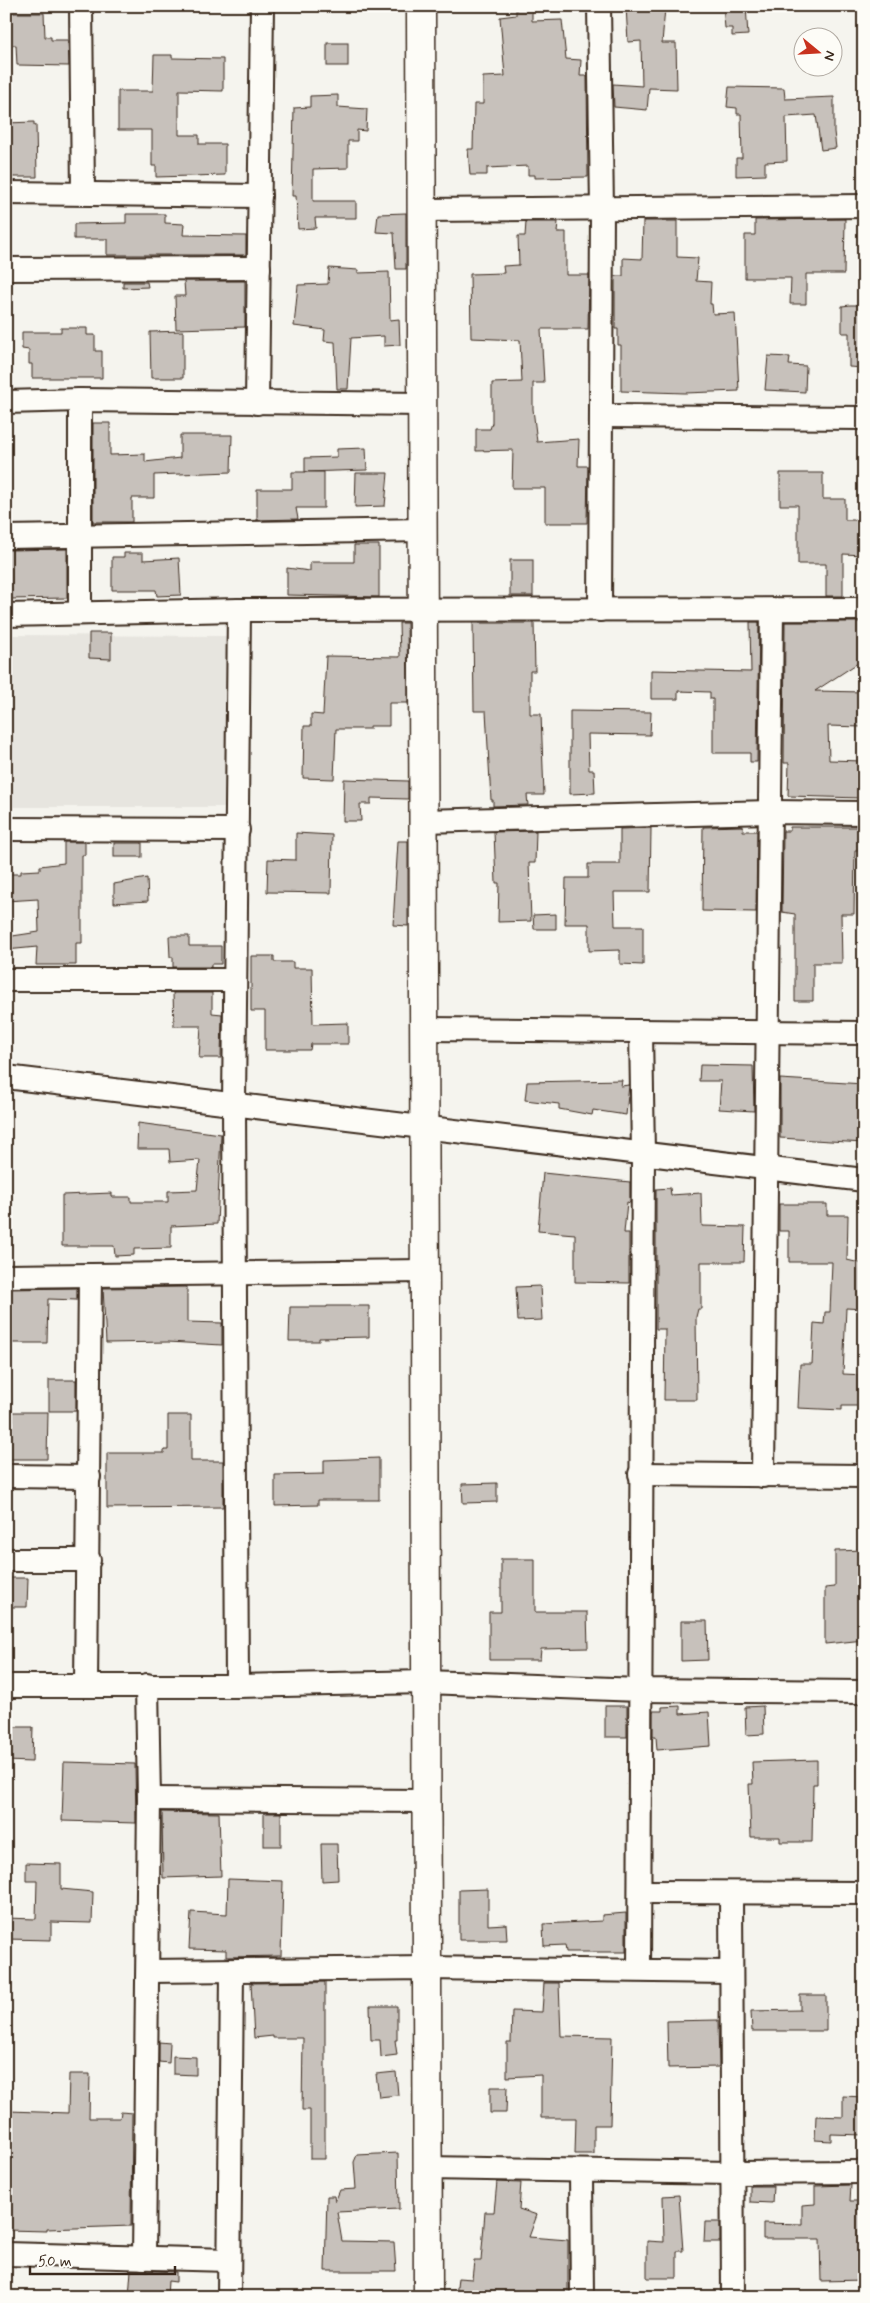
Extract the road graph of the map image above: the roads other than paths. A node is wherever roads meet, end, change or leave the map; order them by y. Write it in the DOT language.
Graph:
graph roads {
  1 [pos="81,6"];
  2 [pos="262,6"];
  3 [pos="421,6"];
  4 [pos="599,6"];
  5 [pos="6,193"];
  6 [pos="82,193"];
  7 [pos="260,196"];
  8 [pos="864,206"];
  9 [pos="602,209"];
  10 [pos="422,210"];
  11 [pos="259,268"];
  12 [pos="6,269"];
  13 [pos="80,400"];
  14 [pos="6,402"];
  15 [pos="257,403"];
  16 [pos="422,404"];
  17 [pos="601,416"];
  18 [pos="864,418"];
  19 [pos="423,530"];
  20 [pos="6,537"];
  21 [pos="81,537"];
  22 [pos="864,609"];
  23 [pos="239,610"];
  24 [pos="423,610"];
  25 [pos="600,610"];
  26 [pos="772,610"];
  27 [pos="80,613"];
  28 [pos="6,615"];
  29 [pos="770,812"];
  30 [pos="864,813"];
  31 [pos="424,822"];
  32 [pos="6,829"];
  33 [pos="238,830"];
  34 [pos="6,980"];
  35 [pos="235,980"];
  36 [pos="424,1029"];
  37 [pos="641,1031"];
  38 [pos="767,1032"];
  39 [pos="864,1033"];
  40 [pos="6,1077"];
  41 [pos="234,1104"];
  42 [pos="424,1129"];
  43 [pos="642,1153"];
  44 [pos="765,1168"];
  45 [pos="864,1180"];
  46 [pos="425,1271"];
  47 [pos="234,1275"];
  48 [pos="6,1276"];
  49 [pos="90,1276"];
  50 [pos="640,1474"];
  51 [pos="6,1476"];
  52 [pos="763,1476"];
  53 [pos="864,1476"];
  54 [pos="89,1477"];
  55 [pos="6,1560"];
  56 [pos="89,1560"];
  57 [pos="426,1682"];
  58 [pos="86,1685"];
  59 [pos="147,1685"];
  60 [pos="6,1686"];
  61 [pos="237,1686"];
  62 [pos="639,1690"];
  63 [pos="864,1692"];
  64 [pos="149,1799"];
  65 [pos="426,1801"];
  66 [pos="640,1892"];
  67 [pos="731,1893"];
  68 [pos="864,1893"];
  69 [pos="427,1968"];
  70 [pos="639,1970"];
  71 [pos="148,1971"];
  72 [pos="232,1971"];
  73 [pos="730,1972"];
  74 [pos="427,2168"];
  75 [pos="581,2171"];
  76 [pos="864,2172"];
  77 [pos="732,2173"];
  78 [pos="6,2254"];
  79 [pos="144,2258"];
  80 [pos="228,2260"];
  81 [pos="229,2297"];
  82 [pos="428,2297"];
  83 [pos="582,2297"];
  84 [pos="734,2297"];
  1 -- 6 [label="street"];
  2 -- 7 [label="street"];
  3 -- 10 [label="street"];
  4 -- 9 [label="street"];
  5 -- 6 [label="street"];
  6 -- 7 [label="street"];
  7 -- 11 [label="street"];
  8 -- 9 [label="street"];
  9 -- 10 [label="street"];
  9 -- 17 [label="street"];
  10 -- 16 [label="street"];
  11 -- 12 [label="street"];
  11 -- 15 [label="street"];
  13 -- 14 [label="street"];
  13 -- 15 [label="street"];
  13 -- 21 [label="street"];
  15 -- 16 [label="street"];
  16 -- 19 [label="street"];
  17 -- 18 [label="street"];
  17 -- 25 [label="street"];
  19 -- 21 [label="street"];
  19 -- 24 [label="street"];
  20 -- 21 [label="street"];
  21 -- 27 [label="street"];
  22 -- 26 [label="street"];
  23 -- 24 [label="street"];
  23 -- 27 [label="street"];
  23 -- 33 [label="street"];
  24 -- 25 [label="street"];
  24 -- 31 [label="street"];
  25 -- 26 [label="street"];
  26 -- 29 [label="street"];
  27 -- 28 [label="street"];
  29 -- 30 [label="street"];
  29 -- 31 [label="street"];
  29 -- 38 [label="street"];
  31 -- 36 [label="street"];
  32 -- 33 [label="street"];
  33 -- 35 [label="street"];
  34 -- 35 [label="street"];
  35 -- 41 [label="street"];
  36 -- 37 [label="street"];
  36 -- 42 [label="street"];
  37 -- 38 [label="street"];
  37 -- 43 [label="street"];
  38 -- 39 [label="street"];
  38 -- 44 [label="street"];
  40 -- 41 [label="street"];
  41 -- 42 [label="street"];
  41 -- 47 [label="street"];
  42 -- 43 [label="street"];
  42 -- 46 [label="street"];
  43 -- 44 [label="street"];
  43 -- 50 [label="street"];
  44 -- 45 [label="street"];
  44 -- 52 [label="street"];
  46 -- 47 [label="street"];
  46 -- 57 [label="street"];
  47 -- 49 [label="street"];
  47 -- 61 [label="street"];
  48 -- 49 [label="street"];
  49 -- 54 [label="street"];
  50 -- 52 [label="street"];
  50 -- 62 [label="street"];
  51 -- 54 [label="street"];
  52 -- 53 [label="street"];
  54 -- 56 [label="street"];
  55 -- 56 [label="street"];
  56 -- 58 [label="street"];
  57 -- 61 [label="street"];
  57 -- 62 [label="street"];
  57 -- 65 [label="street"];
  58 -- 59 [label="street"];
  58 -- 60 [label="street"];
  59 -- 61 [label="street"];
  59 -- 64 [label="street"];
  62 -- 63 [label="street"];
  62 -- 66 [label="street"];
  64 -- 65 [label="street"];
  64 -- 71 [label="street"];
  65 -- 69 [label="street"];
  66 -- 67 [label="street"];
  66 -- 70 [label="street"];
  67 -- 68 [label="street"];
  67 -- 73 [label="street"];
  69 -- 70 [label="street"];
  69 -- 72 [label="street"];
  69 -- 74 [label="street"];
  70 -- 73 [label="street"];
  71 -- 72 [label="street"];
  71 -- 79 [label="street"];
  72 -- 80 [label="street"];
  73 -- 77 [label="street"];
  74 -- 75 [label="street"];
  74 -- 82 [label="street"];
  75 -- 77 [label="street"];
  75 -- 83 [label="street"];
  76 -- 77 [label="street"];
  77 -- 84 [label="street"];
  78 -- 79 [label="street"];
  79 -- 80 [label="street"];
  80 -- 81 [label="street"];
}
